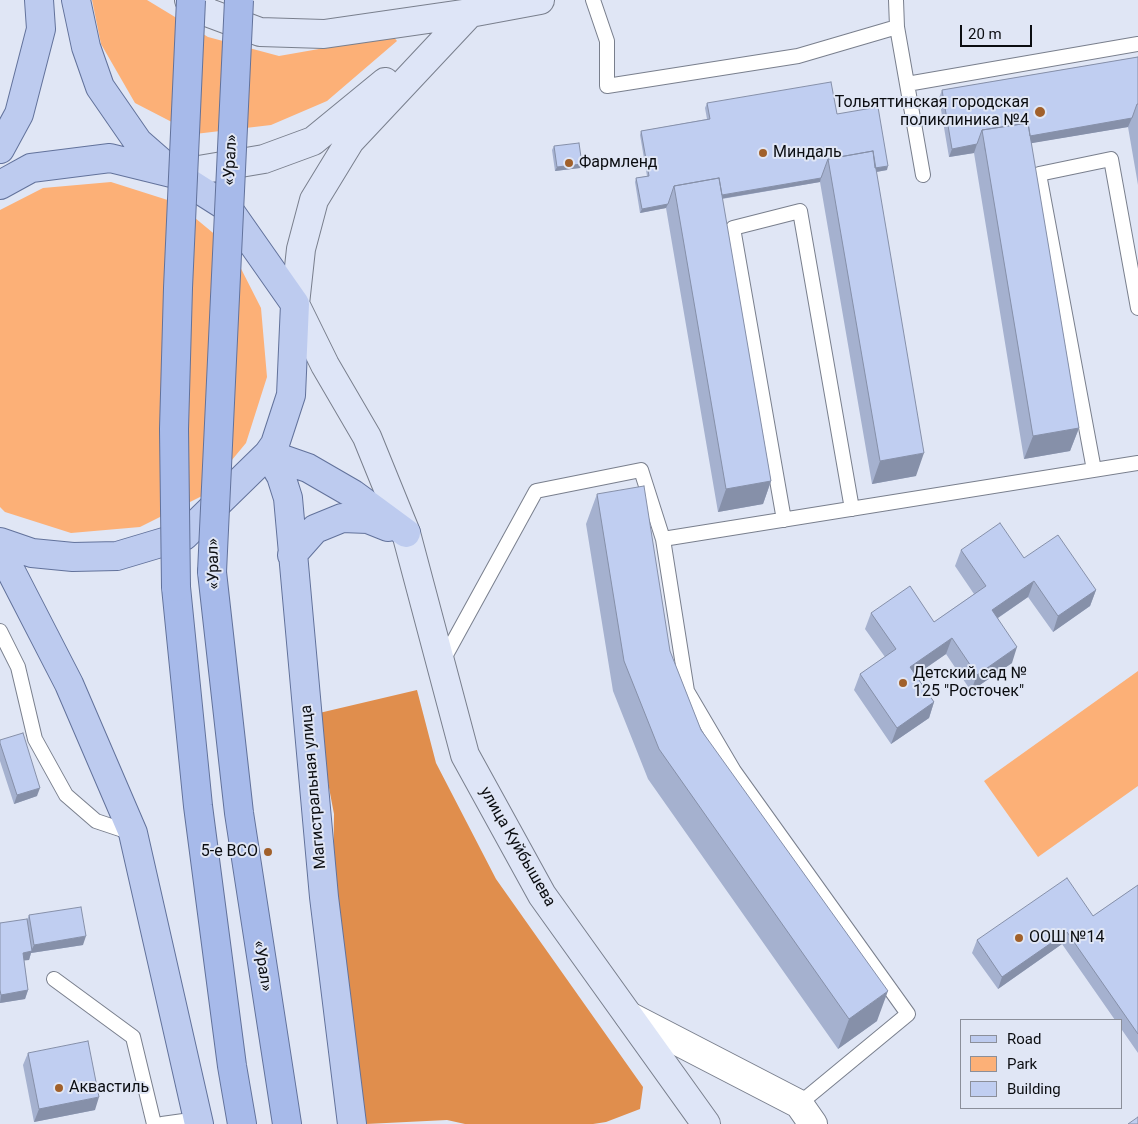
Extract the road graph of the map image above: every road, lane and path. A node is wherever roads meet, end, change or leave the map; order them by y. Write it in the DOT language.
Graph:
graph roads {
  1 [pos="39,0"];
  2 [pos="76,0"];
  3 [pos="190,0"];
  4 [pos="238,0"];
  5 [pos="540,0"];
  6 [pos="593,0"];
  7 [pos="896,0"];
  8 [pos="468,7"];
  9 [pos="897,27"];
  10 [pos="1138,44"];
  11 [pos="907,84"];
  12 [pos="0,149"];
  13 [pos="175,174"];
  14 [pos="923,175"];
  15 [pos="0,185"];
  16 [pos="295,304"];
  17 [pos="1138,308"];
  18 [pos="268,454"];
  19 [pos="1138,463"];
  20 [pos="1094,470"];
  21 [pos="852,509"];
  22 [pos="784,520"];
  23 [pos="406,533"];
  24 [pos="663,540"];
  25 [pos="0,542"];
  26 [pos="0,550"];
  27 [pos="292,555"];
  28 [pos="0,631"];
  29 [pos="441,664"];
  30 [pos="133,833"];
  31 [pos="54,979"];
  32 [pos="629,1016"];
  33 [pos="806,1114"];
  34 [pos="198,1122"];
  35 [pos="154,1124"];
  36 [pos="162,1124"];
  37 [pos="242,1124"];
  38 [pos="287,1124"];
  39 [pos="352,1124"];
  40 [pos="706,1124"];
  1 -- 12 [label="main road"];
  2 -- 13 [label="main road"];
  3 -- 8 [label="main road"];
  3 -- 37 [label="highway, bridge"];
  4 -- 38 [label="highway, «Урал», bridge"];
  5 -- 8 [label="main road"];
  6 -- 9 [label="lane"];
  7 -- 9 [label="lane"];
  8 -- 13 [label="main road"];
  8 -- 16 [label="main road"];
  9 -- 11 [label="lane"];
  10 -- 11 [label="lane"];
  11 -- 14 [label="lane"];
  13 -- 15 [label="main road"];
  13 -- 16 [label="main road"];
  16 -- 18 [label="main road"];
  16 -- 23 [label="main road, улица Куйбышева"];
  17 -- 20 [label="lane"];
  18 -- 23 [label="main road"];
  18 -- 25 [label="main road"];
  18 -- 27 [label="main road, Магистральная улица"];
  19 -- 20 [label="lane"];
  20 -- 21 [label="lane"];
  21 -- 22 [label="lane"];
  21 -- 22 [label="lane"];
  22 -- 24 [label="lane"];
  23 -- 27 [label="main road"];
  23 -- 29 [label="main road, улица Куйбышева"];
  24 -- 29 [label="lane"];
  24 -- 33 [label="lane"];
  26 -- 30 [label="main road"];
  27 -- 39 [label="main road, Магистральная улица"];
  28 -- 30 [label="lane"];
  29 -- 32 [label="main road, улица Куйбышева"];
  30 -- 34 [label="main road"];
  31 -- 35 [label="lane"];
  32 -- 33 [label="street"];
  32 -- 40 [label="main road, улица Куйбышева"];
  34 -- 36 [label="lane"];
}
